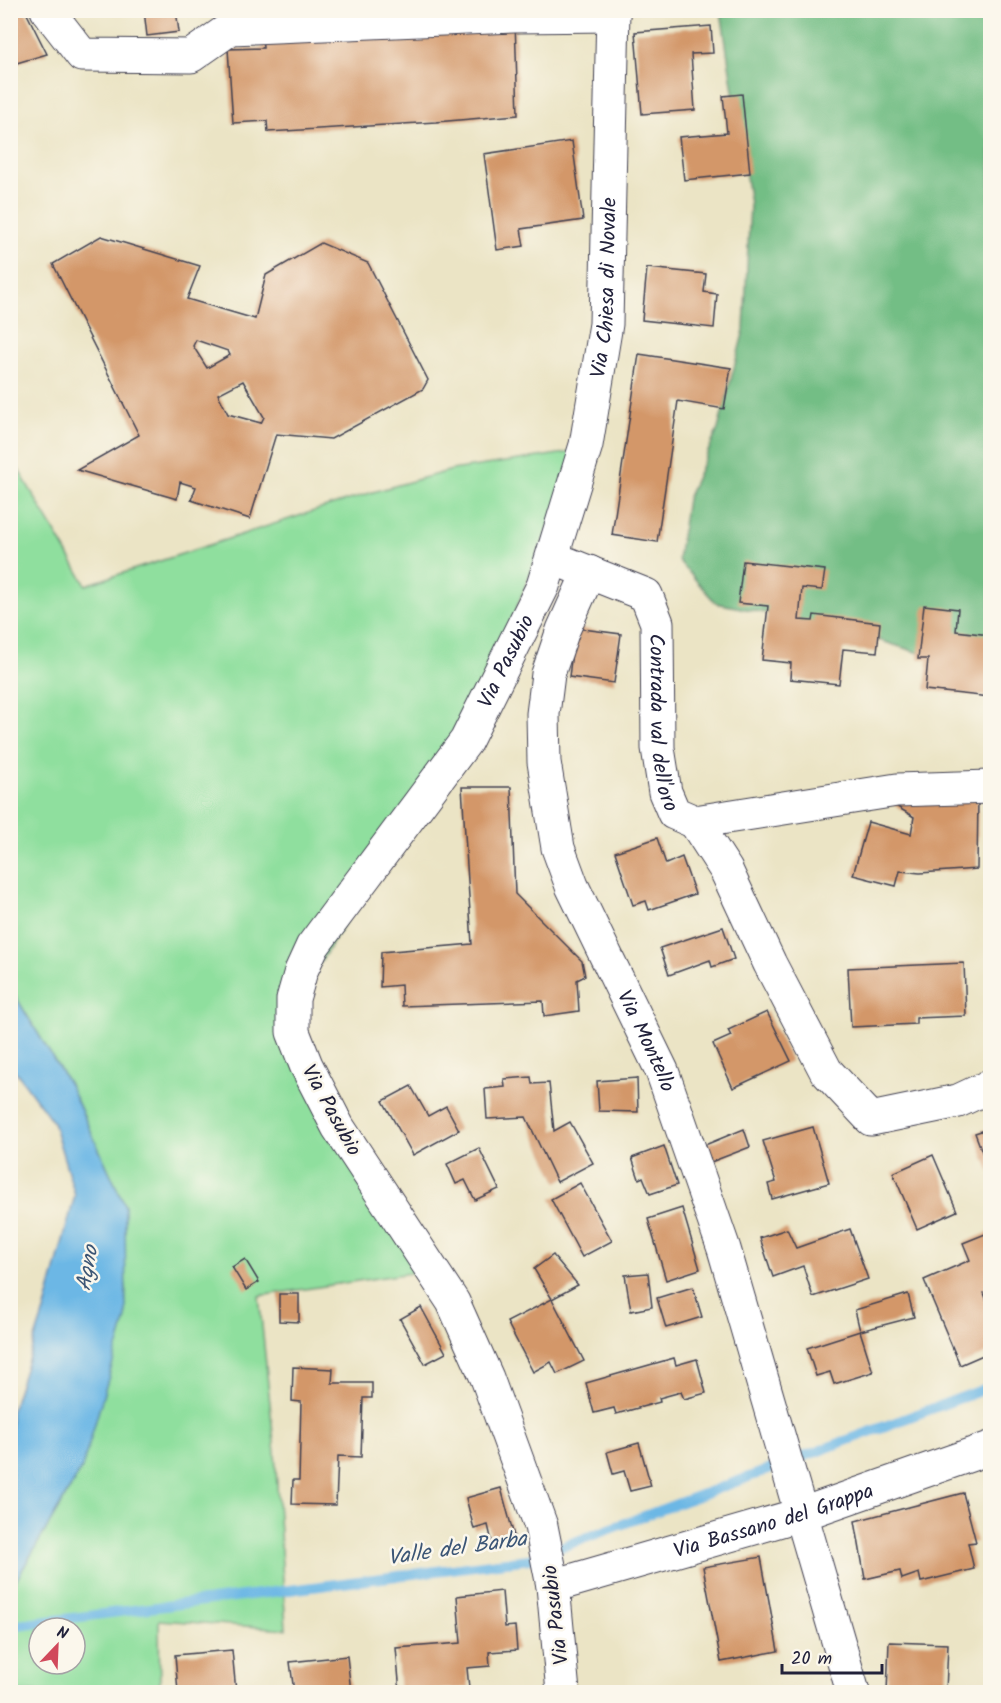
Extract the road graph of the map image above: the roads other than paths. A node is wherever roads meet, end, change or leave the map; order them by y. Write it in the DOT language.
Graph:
graph roads {
  1 [pos="47,10"];
  2 [pos="613,13"];
  3 [pos="552,558"];
  4 [pos="589,572"];
  5 [pos="990,786"];
  6 [pos="695,822"];
  7 [pos="990,1086"];
  8 [pos="990,1448"];
  9 [pos="798,1504"];
  10 [pos="551,1575"];
  11 [pos="563,1692"];
  12 [pos="853,1692"];
  1 -- 2 [label="street"];
  2 -- 3 [label="street, Via Chiesa di Novale"];
  3 -- 4 [label="street, Contrada val dell'oro"];
  3 -- 10 [label="street, Via Pasubio"];
  4 -- 6 [label="street, Contrada val dell'oro"];
  4 -- 9 [label="street, Via Montello"];
  5 -- 6 [label="street, Contrada val dell'oro"];
  6 -- 7 [label="street"];
  8 -- 9 [label="street, Via Bassano del Grappa"];
  9 -- 10 [label="street, Via Bassano del Grappa"];
  9 -- 12 [label="street, Via Montello"];
  10 -- 11 [label="street, Via Pasubio"];
}
